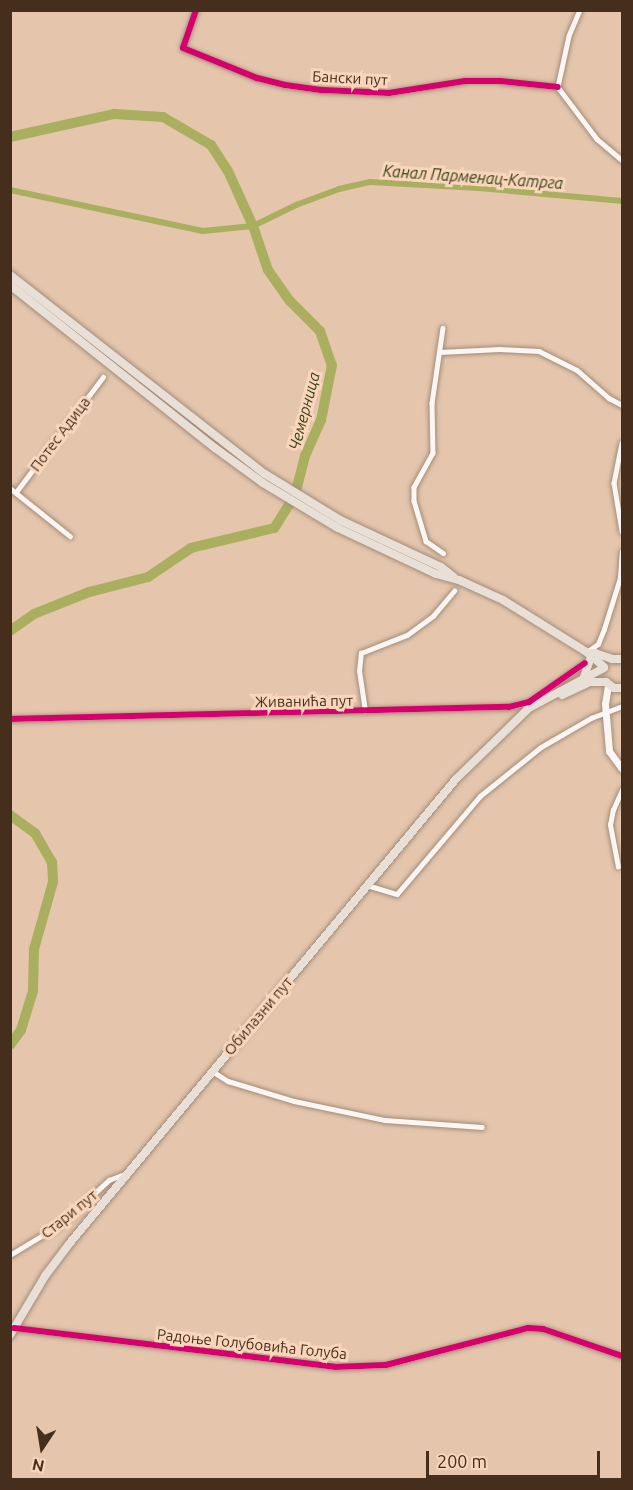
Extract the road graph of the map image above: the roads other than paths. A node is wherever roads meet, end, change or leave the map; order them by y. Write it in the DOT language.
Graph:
graph roads {
  1 [pos="196,10"];
  2 [pos="580,10"];
  3 [pos="558,87"];
  4 [pos="622,160"];
  5 [pos="10,275"];
  6 [pos="10,285"];
  7 [pos="443,328"];
  8 [pos="440,352"];
  9 [pos="103,377"];
  10 [pos="622,405"];
  11 [pos="622,443"];
  12 [pos="264,478"];
  13 [pos="10,488"];
  14 [pos="16,492"];
  15 [pos="622,531"];
  16 [pos="70,536"];
  17 [pos="622,552"];
  18 [pos="443,554"];
  19 [pos="454,591"];
  20 [pos="588,656"];
  21 [pos="622,659"];
  22 [pos="612,660"];
  23 [pos="604,668"];
  24 [pos="584,677"];
  25 [pos="613,686"];
  26 [pos="622,705"];
  27 [pos="527,708"];
  28 [pos="365,711"];
  29 [pos="606,711"];
  30 [pos="10,719"];
  31 [pos="622,769"];
  32 [pos="622,790"];
  33 [pos="618,867"];
  34 [pos="366,885"];
  35 [pos="212,1071"];
  36 [pos="482,1126"];
  37 [pos="127,1173"];
  38 [pos="10,1255"];
  39 [pos="13,1332"];
  40 [pos="622,1356"];
  1 -- 3 [label="street, Бански пут"];
  2 -- 3 [label="street"];
  3 -- 4 [label="street"];
  5 -- 12 [label="main road"];
  6 -- 12 [label="main road"];
  7 -- 8 [label="street"];
  8 -- 10 [label="street"];
  8 -- 18 [label="street"];
  9 -- 14 [label="street, Потес Адица"];
  11 -- 15 [label="street"];
  12 -- 20 [label="main road"];
  13 -- 14 [label="street"];
  14 -- 16 [label="street"];
  17 -- 20 [label="street, Живанића пут"];
  19 -- 28 [label="street"];
  20 -- 22 [label="main road"];
  20 -- 23 [label="main road"];
  20 -- 24 [label="main road"];
  20 -- 27 [label="street, Живанића пут"];
  21 -- 22 [label="main road"];
  22 -- 23 [label="main road"];
  23 -- 24 [label="main road"];
  23 -- 25 [label="main road"];
  24 -- 27 [label="main road"];
  25 -- 27 [label="main road"];
  25 -- 29 [label="street"];
  26 -- 29 [label="street"];
  27 -- 28 [label="street, Живанића пут"];
  27 -- 34 [label="main road, Обилазни пут"];
  28 -- 30 [label="street, Живанића пут"];
  29 -- 31 [label="street"];
  29 -- 34 [label="street"];
  32 -- 33 [label="street"];
  34 -- 35 [label="main road, Обилазни пут"];
  35 -- 36 [label="street"];
  35 -- 37 [label="main road, Обилазни пут"];
  37 -- 38 [label="street, Стари пут"];
  37 -- 39 [label="main road, Обилазни пут"];
  39 -- 40 [label="street, Радоње Голубовића Голуба"];
}
